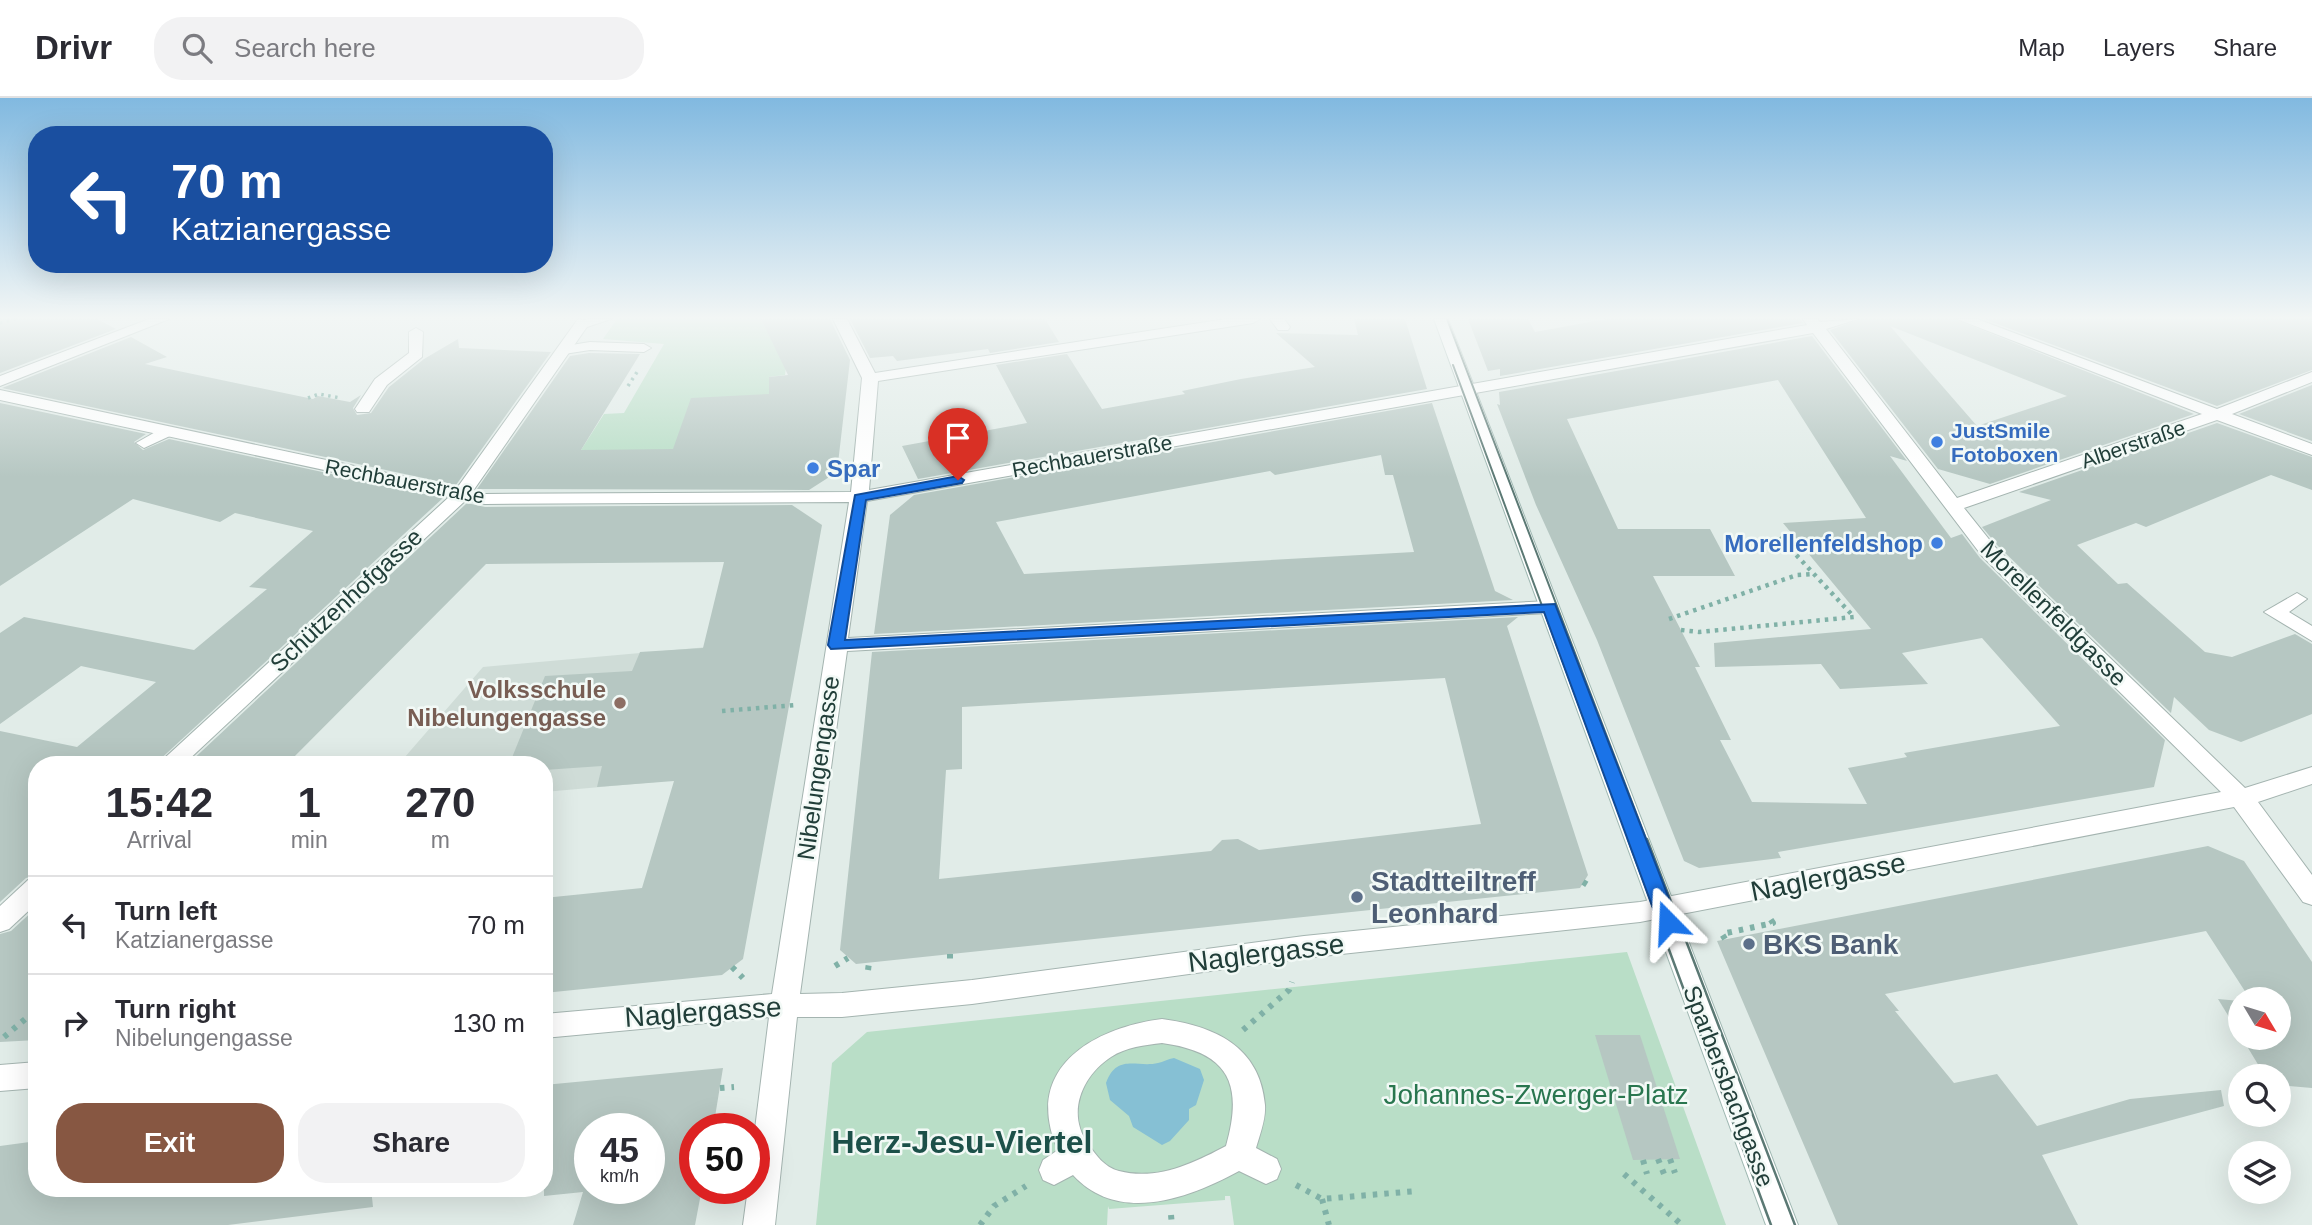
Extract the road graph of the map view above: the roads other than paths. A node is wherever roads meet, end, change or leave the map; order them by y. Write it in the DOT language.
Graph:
graph roads {
  1 [pos="25,372"];
  2 [pos="394,372"];
  3 [pos="549,372"];
  4 [pos="867,372"];
  5 [pos="912,372"];
  6 [pos="1461,372"];
  7 [pos="1554,372"];
  8 [pos="1850,372"];
  9 [pos="2105,372"];
  10 [pos="2312,377"];
  11 [pos="870,378"];
  12 [pos="0,381"];
  13 [pos="1467,388"];
  14 [pos="0,395"];
  15 [pos="363,410"];
  16 [pos="2218,414"];
  17 [pos="166,431"];
  18 [pos="144,443"];
  19 [pos="2312,450"];
  20 [pos="461,495"];
  21 [pos="859,498"];
  22 [pos="1952,506"];
  23 [pos="2297,599"];
  24 [pos="1549,607"];
  25 [pos="2312,635"];
  26 [pos="836,645"];
  27 [pos="179,756"];
  28 [pos="2312,775"];
  29 [pos="2239,797"];
  30 [pos="2312,895"];
  31 [pos="28,896"];
  32 [pos="1664,908"];
  33 [pos="0,922"];
  34 [pos="785,1005"];
  35 [pos="553,1025"];
  36 [pos="28,1076"];
  37 [pos="0,1078"];
  38 [pos="1239,1155"];
  39 [pos="1266,1168"];
  40 [pos="1171,1209"];
  41 [pos="760,1225"];
  42 [pos="1782,1225"];
  1 -- 12 [label="street"];
  2 -- 15 [label="street"];
  3 -- 20 [label="street, Schützenhofgasse"];
  4 -- 11 [label="street"];
  5 -- 11 [label="street"];
  6 -- 13 [label="street, Sparbersbachgasse"];
  7 -- 13 [label="street, Rechbauerstraße"];
  8 -- 22 [label="street, Morellenfeldgasse"];
  9 -- 16 [label="street"];
  10 -- 16 [label="street, Alberstraße"];
  11 -- 21 [label="street, Nibelungengasse"];
  12 -- 14 [label="street"];
  13 -- 21 [label="street, Rechbauerstraße"];
  13 -- 24 [label="street, Sparbersbachgasse"];
  14 -- 17 [label="street, Rechbauerstraße"];
  16 -- 19 [label="street"];
  16 -- 22 [label="street, Alberstraße"];
  17 -- 18 [label="street"];
  17 -- 20 [label="street, Rechbauerstraße"];
  20 -- 21 [label="street, Rechbauerstraße"];
  20 -- 27 [label="street, Schützenhofgasse"];
  21 -- 26 [label="street, Nibelungengasse"];
  22 -- 29 [label="street, Morellenfeldgasse"];
  23 -- 25 [label="street"];
  24 -- 26 [label="street"];
  24 -- 32 [label="street, Sparbersbachgasse"];
  26 -- 34 [label="street, Nibelungengasse"];
  28 -- 29 [label="street, Naglergasse"];
  29 -- 30 [label="street, Morellenfeldgasse"];
  29 -- 32 [label="street, Naglergasse"];
  31 -- 33 [label="street"];
  32 -- 34 [label="street, Naglergasse"];
  32 -- 42 [label="street, Sparbersbachgasse"];
  34 -- 35 [label="street, Naglergasse"];
  34 -- 41 [label="street, Nibelungengasse"];
  36 -- 37 [label="street"];
  38 -- 39 [label="street"];
  38 -- 40 [label="street"];
  38 -- 40 [label="street"];
}
